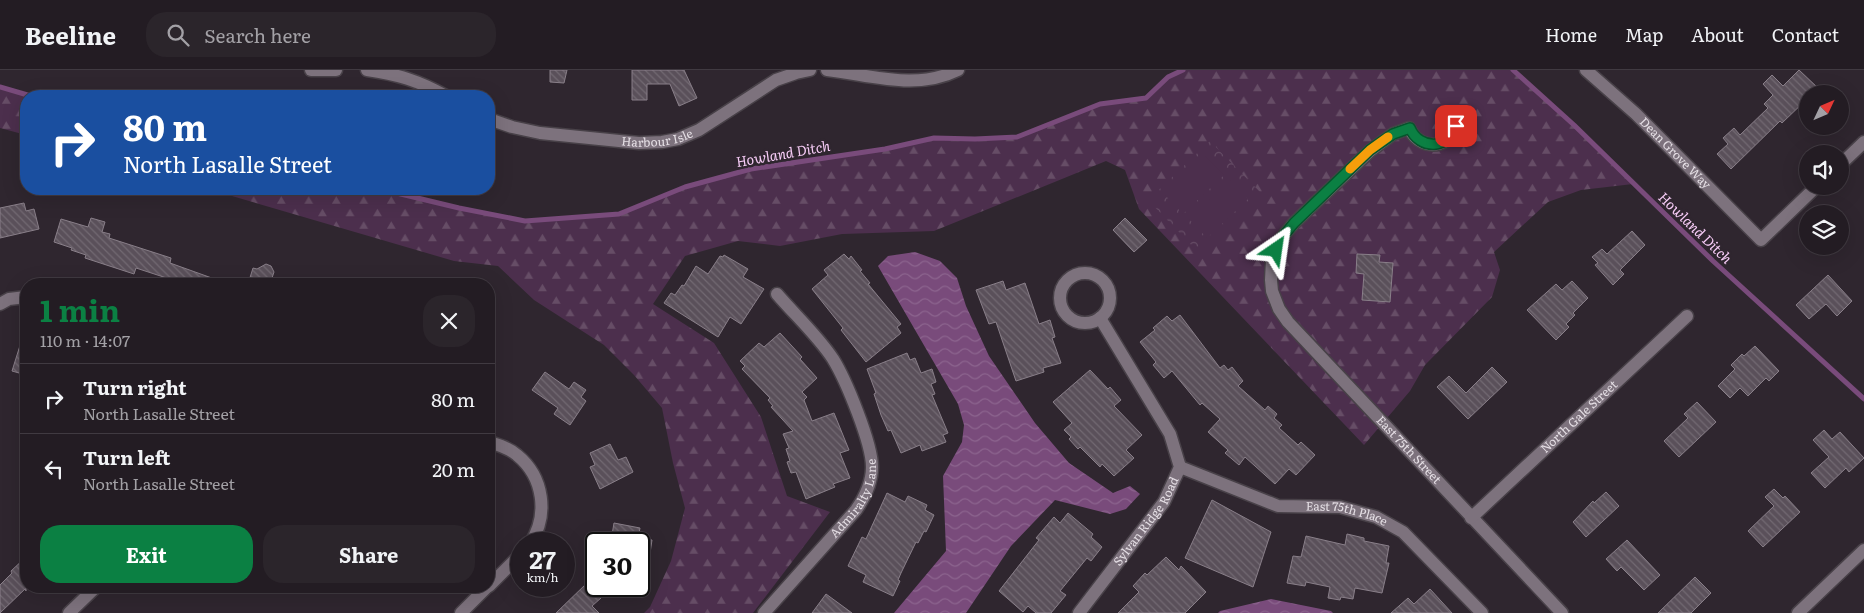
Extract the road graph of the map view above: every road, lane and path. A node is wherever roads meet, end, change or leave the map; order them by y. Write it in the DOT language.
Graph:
graph roads {
  1 [pos="311,70"];
  2 [pos="336,70"];
  3 [pos="367,70"];
  4 [pos="810,70"];
  5 [pos="827,70"];
  6 [pos="958,70"];
  7 [pos="1586,70"];
  8 [pos="434,90"];
  9 [pos="1456,114"];
  10 [pos="495,121"];
  11 [pos="1864,142"];
  12 [pos="1849,156"];
  13 [pos="1808,195"];
  14 [pos="777,294"];
  15 [pos="20,298"];
  16 [pos="0,304"];
  17 [pos="1687,316"];
  18 [pos="1100,318"];
  19 [pos="495,444"];
  20 [pos="1180,467"];
  21 [pos="1472,518"];
  22 [pos="537,532"];
  23 [pos="1864,550"];
  24 [pos="510,565"];
  25 [pos="495,579"];
  26 [pos="90,593"];
  27 [pos="481,593"];
  28 [pos="69,613"];
  29 [pos="461,613"];
  30 [pos="764,613"];
  31 [pos="1079,613"];
  32 [pos="1482,613"];
  33 [pos="1562,613"];
  34 [pos="1798,613"];
  1 -- 2 [label="street"];
  3 -- 8 [label="street"];
  4 -- 10 [label="street, Harbour Isle"];
  5 -- 6 [label="street"];
  7 -- 13 [label="street, Dean Grove Way"];
  9 -- 21 [label="street, East 75th Street"];
  11 -- 12 [label="street"];
  14 -- 30 [label="street, Admiralty Lane"];
  15 -- 16 [label="street"];
  17 -- 21 [label="street, North Gale Street"];
  18 -- 18 [label="street"];
  18 -- 20 [label="street, Sylvan Ridge Road"];
  19 -- 22 [label="street"];
  20 -- 31 [label="street, Sylvan Ridge Road"];
  20 -- 32 [label="street, East 75th Place"];
  21 -- 33 [label="street, East 75th Street"];
  23 -- 34 [label="street"];
  24 -- 25 [label="street"];
  26 -- 28 [label="street"];
  27 -- 29 [label="street"];
}
